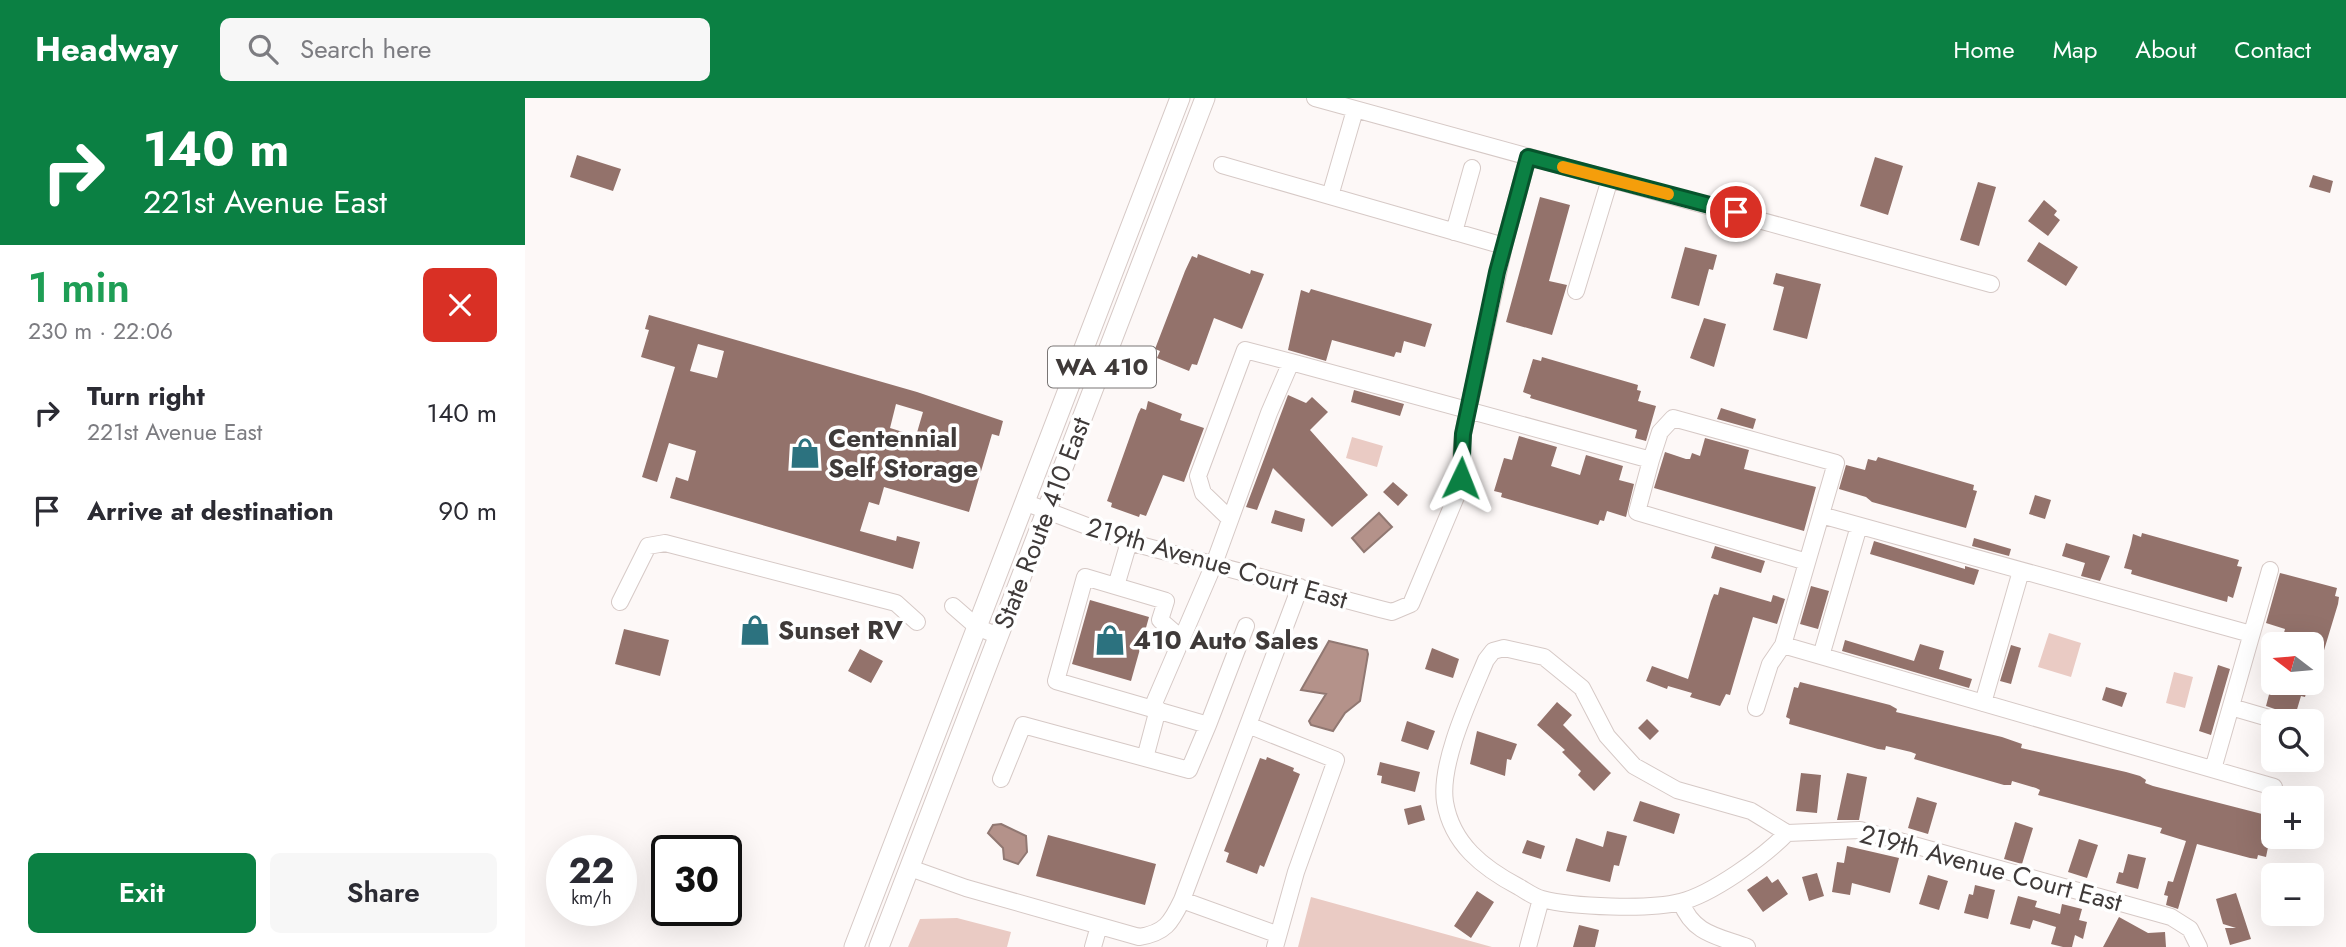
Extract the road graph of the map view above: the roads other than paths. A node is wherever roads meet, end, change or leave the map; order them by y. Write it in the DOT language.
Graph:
graph roads {
  1 [pos="1180,98"];
  2 [pos="1205,98"];
  3 [pos="1315,98"];
  4 [pos="1355,110"];
  5 [pos="1528,157"];
  6 [pos="1222,165"];
  7 [pos="1472,169"];
  8 [pos="1611,179"];
  9 [pos="1330,197"];
  10 [pos="1454,232"];
  11 [pos="1504,246"];
  12 [pos="1991,284"];
  13 [pos="1576,291"];
  14 [pos="1291,362"];
  15 [pos="1469,410"];
  16 [pos="1651,460"];
  17 [pos="1024,502"];
  18 [pos="1046,512"];
  19 [pos="1821,515"];
  20 [pos="1230,519"];
  21 [pos="1859,526"];
  22 [pos="1129,542"];
  23 [pos="1807,562"];
  24 [pos="1214,564"];
  25 [pos="2270,570"];
  26 [pos="2021,571"];
  27 [pos="1116,586"];
  28 [pos="1300,587"];
  29 [pos="620,601"];
  30 [pos="953,606"];
  31 [pos="917,622"];
  32 [pos="1246,626"];
  33 [pos="977,627"];
  34 [pos="2251,634"];
  35 [pos="999,636"];
  36 [pos="1182,639"];
  37 [pos="1783,645"];
  38 [pos="1821,656"];
  39 [pos="1983,703"];
  40 [pos="2231,707"];
  41 [pos="1756,708"];
  42 [pos="1155,709"];
  43 [pos="2261,716"];
  44 [pos="1208,725"];
  45 [pos="1248,725"];
  46 [pos="1145,758"];
  47 [pos="2213,769"];
  48 [pos="1001,779"];
  49 [pos="2271,786"];
  50 [pos="1787,833"];
  51 [pos="910,868"];
  52 [pos="1541,899"];
  53 [pos="1182,900"];
  54 [pos="1681,902"];
  55 [pos="1099,926"];
  56 [pos="1276,941"];
  57 [pos="854,947"];
  58 [pos="879,947"];
  59 [pos="1093,947"];
  60 [pos="1528,947"];
  61 [pos="1747,947"];
  62 [pos="2200,947"];
  1 -- 17 [label="main road, State Route 410 East / WA 410"];
  2 -- 18 [label="main road, State Route 410 East / WA 410"];
  3 -- 4 [label="street"];
  4 -- 5 [label="street"];
  4 -- 9 [label="street"];
  5 -- 8 [label="street"];
  5 -- 11 [label="street"];
  6 -- 9 [label="street"];
  7 -- 10 [label="street"];
  8 -- 12 [label="street"];
  8 -- 13 [label="street"];
  9 -- 10 [label="street"];
  10 -- 11 [label="street"];
  11 -- 15 [label="street"];
  14 -- 15 [label="street"];
  14 -- 20 [label="street"];
  14 -- 20 [label="street"];
  15 -- 16 [label="street"];
  15 -- 28 [label="street, 219th Avenue Court East"];
  16 -- 19 [label="street"];
  16 -- 23 [label="street"];
  17 -- 18 [label="street, 219th Avenue Court East"];
  17 -- 33 [label="main road, State Route 410 East / WA 410"];
  18 -- 22 [label="street, 219th Avenue Court East"];
  18 -- 35 [label="main road, State Route 410 East / WA 410"];
  19 -- 21 [label="street"];
  19 -- 23 [label="street"];
  20 -- 24 [label="street"];
  21 -- 26 [label="street"];
  21 -- 38 [label="street"];
  22 -- 24 [label="street, 219th Avenue Court East"];
  22 -- 27 [label="street"];
  23 -- 37 [label="street"];
  24 -- 28 [label="street, 219th Avenue Court East"];
  24 -- 36 [label="street"];
  25 -- 34 [label="street"];
  26 -- 34 [label="street"];
  26 -- 39 [label="street"];
  27 -- 36 [label="street"];
  27 -- 42 [label="street"];
  28 -- 45 [label="street"];
  29 -- 31 [label="street"];
  30 -- 33 [label="street"];
  32 -- 44 [label="street"];
  33 -- 35 [label="street"];
  33 -- 57 [label="main road, State Route 410 East / WA 410"];
  34 -- 40 [label="street"];
  35 -- 51 [label="main road, State Route 410 East / WA 410"];
  36 -- 42 [label="street"];
  37 -- 38 [label="street"];
  37 -- 41 [label="street"];
  38 -- 39 [label="street"];
  39 -- 47 [label="street"];
  40 -- 43 [label="street"];
  40 -- 47 [label="street"];
  42 -- 44 [label="street"];
  42 -- 46 [label="street"];
  44 -- 46 [label="street"];
  45 -- 53 [label="street"];
  45 -- 56 [label="street"];
  46 -- 48 [label="street"];
  47 -- 49 [label="street"];
  50 -- 52 [label="street"];
  50 -- 54 [label="street"];
  50 -- 62 [label="street, 219th Avenue Court East"];
  51 -- 55 [label="street"];
  51 -- 58 [label="main road, State Route 410 East / WA 410"];
  52 -- 54 [label="street"];
  52 -- 60 [label="street"];
  53 -- 55 [label="street"];
  53 -- 56 [label="street"];
  54 -- 61 [label="street"];
  55 -- 59 [label="street"];
}
